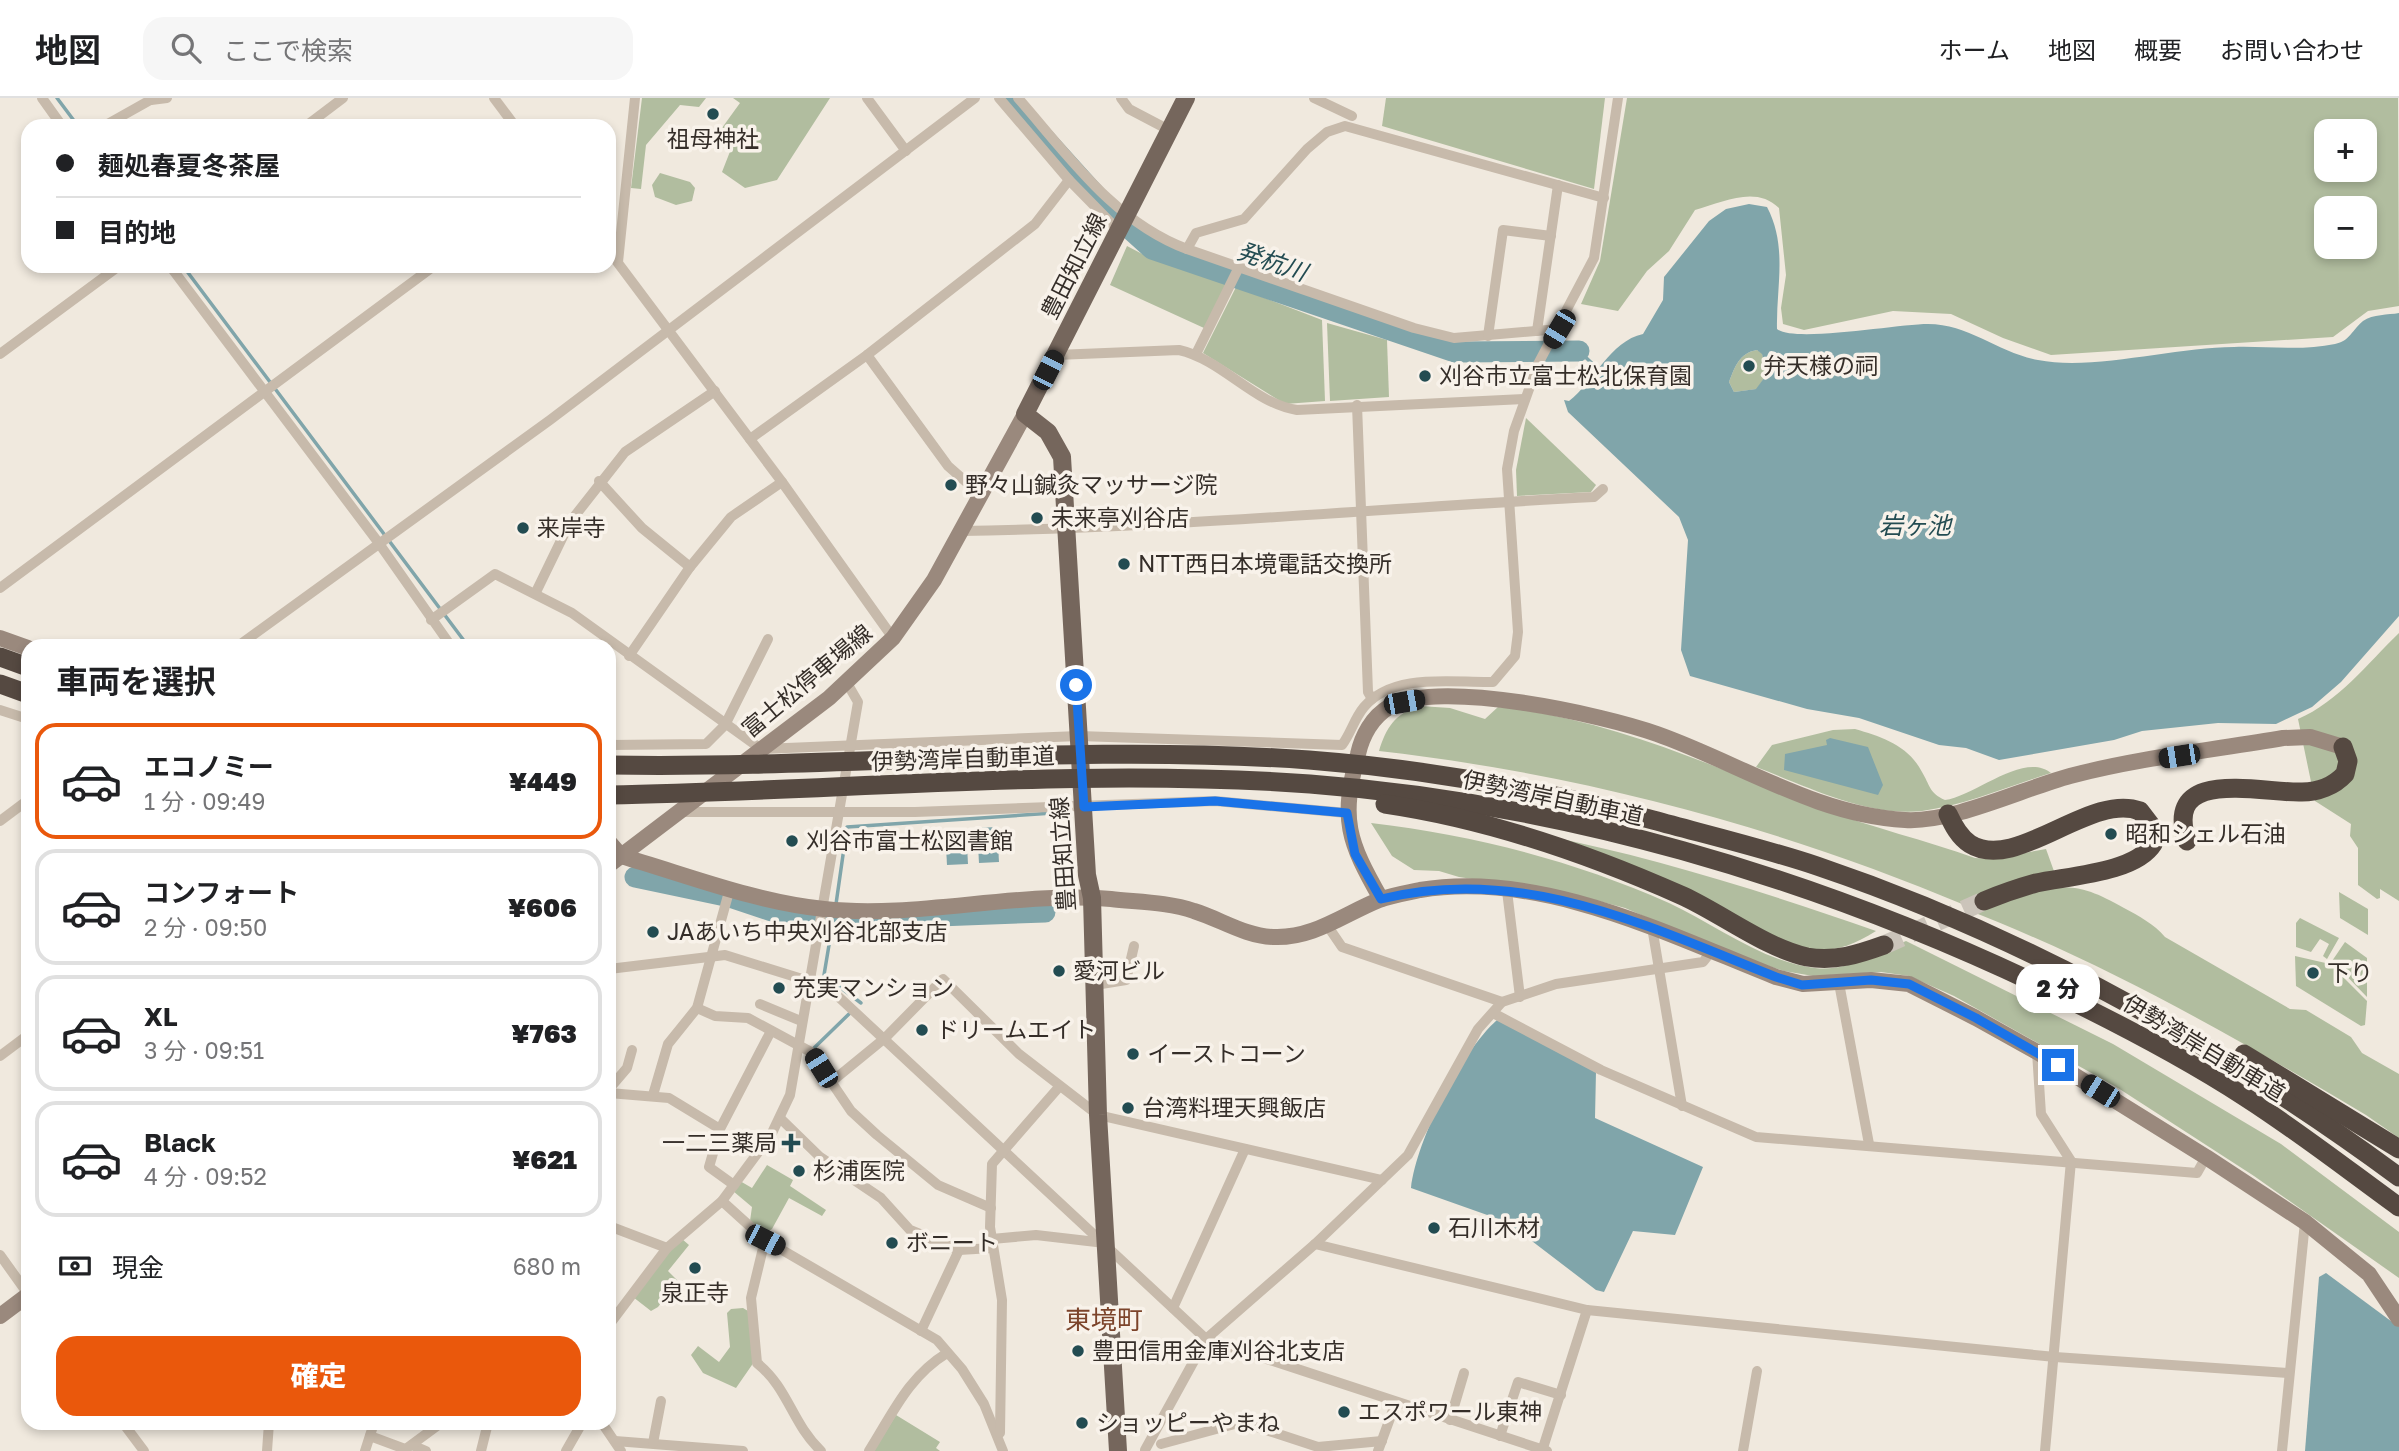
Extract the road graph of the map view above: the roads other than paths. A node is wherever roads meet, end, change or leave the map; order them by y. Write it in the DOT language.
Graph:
graph roads {
  1 [pos="42,98"];
  2 [pos="167,98"];
  3 [pos="343,98"];
  4 [pos="494,98"];
  5 [pos="635,98"];
  6 [pos="867,98"];
  7 [pos="975,98"];
  8 [pos="999,98"];
  9 [pos="1018,98"];
  10 [pos="1121,98"];
  11 [pos="1186,98"];
  12 [pos="1314,98"];
  13 [pos="1618,98"];
  14 [pos="153,99"];
  15 [pos="1352,116"];
  16 [pos="57,119"];
  17 [pos="117,119"];
  18 [pos="315,119"];
  19 [pos="510,119"];
  20 [pos="1169,130"];
  21 [pos="906,151"];
  22 [pos="1069,180"];
  23 [pos="1558,185"];
  24 [pos="1604,198"];
  25 [pos="1118,231"];
  26 [pos="1551,236"];
  27 [pos="1187,249"];
  28 [pos="616,260"];
  29 [pos="618,262"];
  30 [pos="1239,267"];
  31 [pos="110,273"];
  32 [pos="175,273"];
  33 [pos="424,273"];
  34 [pos="668,328"];
  35 [pos="1559,329"];
  36 [pos="1537,331"];
  37 [pos="1488,336"];
  38 [pos="0,354"];
  39 [pos="1196,354"];
  40 [pos="867,355"];
  41 [pos="1056,355"];
  42 [pos="265,390"];
  43 [pos="715,391"];
  44 [pos="1524,399"];
  45 [pos="1356,405"];
  46 [pos="1025,414"];
  47 [pos="750,439"];
  48 [pos="599,481"];
  49 [pos="782,482"];
  50 [pos="1603,489"];
  51 [pos="981,495"];
  52 [pos="1509,501"];
  53 [pos="1361,509"];
  54 [pos="961,531"];
  55 [pos="1066,531"];
  56 [pos="379,542"];
  57 [pos="690,567"];
  58 [pos="0,588"];
  59 [pos="536,592"];
  60 [pos="433,618"];
  61 [pos="0,638"];
  62 [pos="893,638"];
  63 [pos="247,639"];
  64 [pos="446,639"];
  65 [pos="606,639"];
  66 [pos="768,639"];
  67 [pos="21,646"];
  68 [pos="616,646"];
  69 [pos="629,656"];
  70 [pos="0,657"];
  71 [pos="21,664"];
  72 [pos="847,683"];
  73 [pos="0,684"];
  74 [pos="21,692"];
  75 [pos="1372,699"];
  76 [pos="0,710"];
  77 [pos="21,717"];
  78 [pos="725,725"];
  79 [pos="1080,736"];
  80 [pos="850,743"];
  81 [pos="616,745"];
  82 [pos="2343,747"];
  83 [pos="761,749"];
  84 [pos="616,765"];
  85 [pos="616,795"];
  86 [pos="1394,799"];
  87 [pos="21,805"];
  88 [pos="1084,807"];
  89 [pos="839,811"];
  90 [pos="680,812"];
  91 [pos="1347,813"];
  92 [pos="1948,814"];
  93 [pos="0,821"];
  94 [pos="2192,833"];
  95 [pos="616,859"];
  96 [pos="616,860"];
  97 [pos="729,890"];
  98 [pos="1507,891"];
  99 [pos="1092,898"];
  100 [pos="1381,899"];
  101 [pos="1984,901"];
  102 [pos="821,915"];
  103 [pos="1326,925"];
  104 [pos="1652,927"];
  105 [pos="1884,945"];
  106 [pos="1133,946"];
  107 [pos="2022,949"];
  108 [pos="1712,951"];
  109 [pos="712,957"];
  110 [pos="616,968"];
  111 [pos="1660,969"];
  112 [pos="810,980"];
  113 [pos="1839,983"];
  114 [pos="1095,985"];
  115 [pos="1520,997"];
  116 [pos="1502,1003"];
  117 [pos="760,1004"];
  118 [pos="697,1008"];
  119 [pos="1493,1013"];
  120 [pos="801,1021"];
  121 [pos="771,1031"];
  122 [pos="885,1038"];
  123 [pos="21,1040"];
  124 [pos="798,1043"];
  125 [pos="632,1050"];
  126 [pos="2037,1052"];
  127 [pos="0,1056"];
  128 [pos="616,1082"];
  129 [pos="830,1083"];
  130 [pos="1059,1087"];
  131 [pos="616,1092"];
  132 [pos="653,1095"];
  133 [pos="1682,1106"];
  134 [pos="1098,1115"];
  135 [pos="781,1119"];
  136 [pos="720,1129"];
  137 [pos="1869,1144"];
  138 [pos="1245,1149"];
  139 [pos="2399,1149"];
  140 [pos="1003,1150"];
  141 [pos="2206,1157"];
  142 [pos="2071,1161"];
  143 [pos="2399,1177"];
  144 [pos="1382,1180"];
  145 [pos="734,1185"];
  146 [pos="722,1201"];
  147 [pos="2399,1207"];
  148 [pos="991,1208"];
  149 [pos="2305,1222"];
  150 [pos="616,1229"];
  151 [pos="765,1240"];
  152 [pos="992,1243"];
  153 [pos="1105,1243"];
  154 [pos="1315,1244"];
  155 [pos="667,1248"];
  156 [pos="959,1250"];
  157 [pos="0,1255"];
  158 [pos="21,1284"];
  159 [pos="21,1300"];
  160 [pos="1173,1308"];
  161 [pos="1587,1310"];
  162 [pos="0,1316"];
  163 [pos="616,1316"];
  164 [pos="2399,1319"];
  165 [pos="921,1331"];
  166 [pos="1206,1339"];
  167 [pos="947,1353"];
  168 [pos="2055,1357"];
  169 [pos="1757,1371"];
  170 [pos="1464,1373"];
  171 [pos="2288,1373"];
  172 [pos="1560,1395"];
  173 [pos="661,1401"];
  174 [pos="1396,1402"];
  175 [pos="1450,1420"];
  176 [pos="128,1430"];
  177 [pos="269,1430"];
  178 [pos="372,1430"];
  179 [pos="431,1430"];
  180 [pos="486,1430"];
  181 [pos="578,1430"];
  182 [pos="607,1430"];
  183 [pos="370,1436"];
  184 [pos="999,1436"];
  185 [pos="1500,1436"];
  186 [pos="653,1443"];
  187 [pos="618,1446"];
  188 [pos="1380,1446"];
  189 [pos="407,1448"];
  190 [pos="1165,1448"];
  191 [pos="1544,1450"];
  192 [pos="144,1451"];
  193 [pos="267,1451"];
  194 [pos="365,1451"];
  195 [pos="426,1451"];
  196 [pos="481,1451"];
  197 [pos="566,1451"];
  198 [pos="743,1451"];
  199 [pos="821,1451"];
  200 [pos="869,1451"];
  201 [pos="1003,1451"];
  202 [pos="1118,1451"];
  203 [pos="1144,1451"];
  204 [pos="1743,1451"];
  205 [pos="2045,1451"];
  206 [pos="2282,1451"];
  1 -- 16 [label="street"];
  2 -- 14 [label="street"];
  3 -- 18 [label="street"];
  4 -- 19 [label="street"];
  5 -- 29 [label="street"];
  6 -- 21 [label="street"];
  7 -- 21 [label="street"];
  8 -- 22 [label="street"];
  9 -- 25 [label="street"];
  10 -- 20 [label="street"];
  11 -- 20 [label="main road, 豊田知立線"];
  12 -- 15 [label="street"];
  13 -- 24 [label="street"];
  14 -- 17 [label="street"];
  20 -- 25 [label="main road, 豊田知立線"];
  21 -- 34 [label="street"];
  22 -- 25 [label="street"];
  22 -- 40 [label="street"];
  23 -- 24 [label="street"];
  23 -- 26 [label="street"];
  23 -- 27 [label="street"];
  24 -- 35 [label="street"];
  25 -- 27 [label="street"];
  25 -- 41 [label="main road, 豊田知立線"];
  26 -- 36 [label="street"];
  26 -- 37 [label="street"];
  27 -- 30 [label="street"];
  28 -- 29 [label="street"];
  29 -- 34 [label="street"];
  30 -- 37 [label="street"];
  30 -- 39 [label="street"];
  31 -- 38 [label="street"];
  32 -- 42 [label="street"];
  33 -- 42 [label="street"];
  34 -- 43 [label="street"];
  34 -- 56 [label="street"];
  35 -- 36 [label="street"];
  35 -- 44 [label="street"];
  36 -- 37 [label="street"];
  39 -- 41 [label="street"];
  39 -- 45 [label="street"];
  40 -- 47 [label="street"];
  40 -- 51 [label="street"];
  41 -- 46 [label="main road, 豊田知立線"];
  42 -- 56 [label="street"];
  42 -- 58 [label="street"];
  43 -- 47 [label="street"];
  43 -- 48 [label="street"];
  44 -- 45 [label="street"];
  44 -- 52 [label="street"];
  45 -- 53 [label="street"];
  46 -- 51 [label="street, 富士松停車場線"];
  46 -- 55 [label="main road, 豊田知立線"];
  47 -- 49 [label="street"];
  48 -- 57 [label="street"];
  48 -- 59 [label="street"];
  49 -- 57 [label="street"];
  49 -- 62 [label="street"];
  50 -- 52 [label="street"];
  51 -- 54 [label="street, 富士松停車場線"];
  52 -- 53 [label="street"];
  52 -- 75 [label="street"];
  53 -- 55 [label="street"];
  53 -- 75 [label="street"];
  54 -- 55 [label="street"];
  54 -- 62 [label="street, 富士松停車場線"];
  55 -- 79 [label="main road, 豊田知立線"];
  56 -- 60 [label="street"];
  56 -- 63 [label="street"];
  57 -- 69 [label="street"];
  59 -- 60 [label="street"];
  59 -- 65 [label="street"];
  60 -- 64 [label="street"];
  61 -- 67 [label="street"];
  62 -- 72 [label="street, 富士松停車場線"];
  66 -- 78 [label="street"];
  68 -- 69 [label="street"];
  69 -- 78 [label="street"];
  70 -- 71 [label="highway"];
  72 -- 80 [label="street"];
  72 -- 83 [label="street, 富士松停車場線"];
  73 -- 74 [label="highway"];
  75 -- 79 [label="street"];
  76 -- 77 [label="street"];
  78 -- 81 [label="street"];
  78 -- 83 [label="street"];
  79 -- 80 [label="street"];
  79 -- 88 [label="main road, 豊田知立線"];
  80 -- 83 [label="street"];
  80 -- 89 [label="street"];
  82 -- 92 [label="street"];
  82 -- 94 [label="highway"];
  83 -- 90 [label="street, 富士松停車場線"];
  84 -- 107 [label="highway, 伊勢湾岸自動車道"];
  85 -- 86 [label="highway, 伊勢湾岸自動車道"];
  86 -- 105 [label="highway"];
  86 -- 147 [label="highway, 伊勢湾岸自動車道"];
  87 -- 93 [label="street"];
  88 -- 89 [label="street"];
  88 -- 91 [label="street"];
  88 -- 99 [label="main road, 豊田知立線"];
  89 -- 90 [label="street"];
  89 -- 102 [label="street"];
  90 -- 95 [label="street, 富士松停車場線"];
  91 -- 92 [label="street"];
  91 -- 100 [label="street"];
  92 -- 101 [label="highway"];
  96 -- 97 [label="street"];
  97 -- 102 [label="street"];
  97 -- 109 [label="street"];
  98 -- 100 [label="street"];
  98 -- 104 [label="street"];
  98 -- 115 [label="street"];
  99 -- 102 [label="street"];
  99 -- 103 [label="street"];
  99 -- 114 [label="main road, 豊田知立線"];
  100 -- 103 [label="street"];
  102 -- 112 [label="street"];
  103 -- 116 [label="street"];
  104 -- 108 [label="street"];
  104 -- 111 [label="street"];
  106 -- 114 [label="street"];
  107 -- 139 [label="highway"];
  107 -- 143 [label="highway, 伊勢湾岸自動車道"];
  108 -- 111 [label="street"];
  108 -- 113 [label="street"];
  109 -- 110 [label="street"];
  109 -- 112 [label="street"];
  109 -- 118 [label="street"];
  111 -- 115 [label="street"];
  111 -- 133 [label="street"];
  112 -- 120 [label="street"];
  112 -- 122 [label="street"];
  113 -- 126 [label="street"];
  113 -- 137 [label="street"];
  114 -- 134 [label="main road, 豊田知立線"];
  115 -- 116 [label="street"];
  116 -- 119 [label="street"];
  117 -- 120 [label="street"];
  118 -- 121 [label="street"];
  118 -- 132 [label="street"];
  119 -- 133 [label="street"];
  119 -- 144 [label="street"];
  120 -- 124 [label="street"];
  121 -- 124 [label="street"];
  121 -- 136 [label="street"];
  122 -- 129 [label="street"];
  122 -- 130 [label="street"];
  122 -- 140 [label="street"];
  123 -- 127 [label="street"];
  124 -- 129 [label="street"];
  124 -- 135 [label="street"];
  125 -- 128 [label="street"];
  126 -- 141 [label="street"];
  126 -- 142 [label="street"];
  129 -- 148 [label="street"];
  130 -- 134 [label="street"];
  130 -- 140 [label="street"];
  131 -- 132 [label="street"];
  132 -- 136 [label="street"];
  133 -- 137 [label="street"];
  134 -- 138 [label="street"];
  134 -- 153 [label="main road, 豊田知立線"];
  135 -- 145 [label="street"];
  135 -- 156 [label="street"];
  136 -- 145 [label="street"];
  137 -- 142 [label="street"];
  138 -- 144 [label="street"];
  138 -- 160 [label="street"];
  140 -- 148 [label="street"];
  140 -- 153 [label="street"];
  141 -- 142 [label="street"];
  141 -- 149 [label="street"];
  142 -- 168 [label="street"];
  144 -- 154 [label="street"];
  145 -- 146 [label="street"];
  146 -- 151 [label="street"];
  146 -- 155 [label="street"];
  148 -- 152 [label="street"];
  149 -- 164 [label="street"];
  149 -- 171 [label="street"];
  150 -- 155 [label="street"];
  151 -- 165 [label="street"];
  151 -- 199 [label="street"];
  152 -- 153 [label="street"];
  152 -- 156 [label="street"];
  152 -- 184 [label="street"];
  153 -- 160 [label="street"];
  153 -- 202 [label="main road, 豊田知立線"];
  154 -- 161 [label="street"];
  154 -- 166 [label="street"];
  155 -- 163 [label="street"];
  156 -- 165 [label="street"];
  157 -- 158 [label="street"];
  159 -- 162 [label="street"];
  160 -- 166 [label="street"];
  161 -- 168 [label="street"];
  161 -- 172 [label="street"];
  165 -- 167 [label="street"];
  166 -- 174 [label="street"];
  166 -- 203 [label="street"];
  167 -- 184 [label="street"];
  167 -- 200 [label="street"];
  168 -- 171 [label="street"];
  168 -- 205 [label="street"];
  169 -- 204 [label="street"];
  170 -- 175 [label="street"];
  171 -- 206 [label="street"];
  172 -- 185 [label="street"];
  172 -- 191 [label="street"];
  173 -- 186 [label="street"];
  174 -- 175 [label="street"];
  174 -- 188 [label="street"];
  175 -- 185 [label="street"];
  176 -- 192 [label="street"];
  177 -- 193 [label="street"];
  178 -- 183 [label="street"];
  179 -- 189 [label="street"];
  180 -- 196 [label="street"];
  181 -- 197 [label="street"];
  182 -- 187 [label="street"];
  183 -- 189 [label="street"];
  183 -- 194 [label="street"];
  184 -- 201 [label="street"];
  185 -- 191 [label="street"];
  186 -- 187 [label="street"];
  186 -- 198 [label="street"];
  188 -- 190 [label="street"];
  189 -- 195 [label="street"];
  190 -- 203 [label="street"];
}
